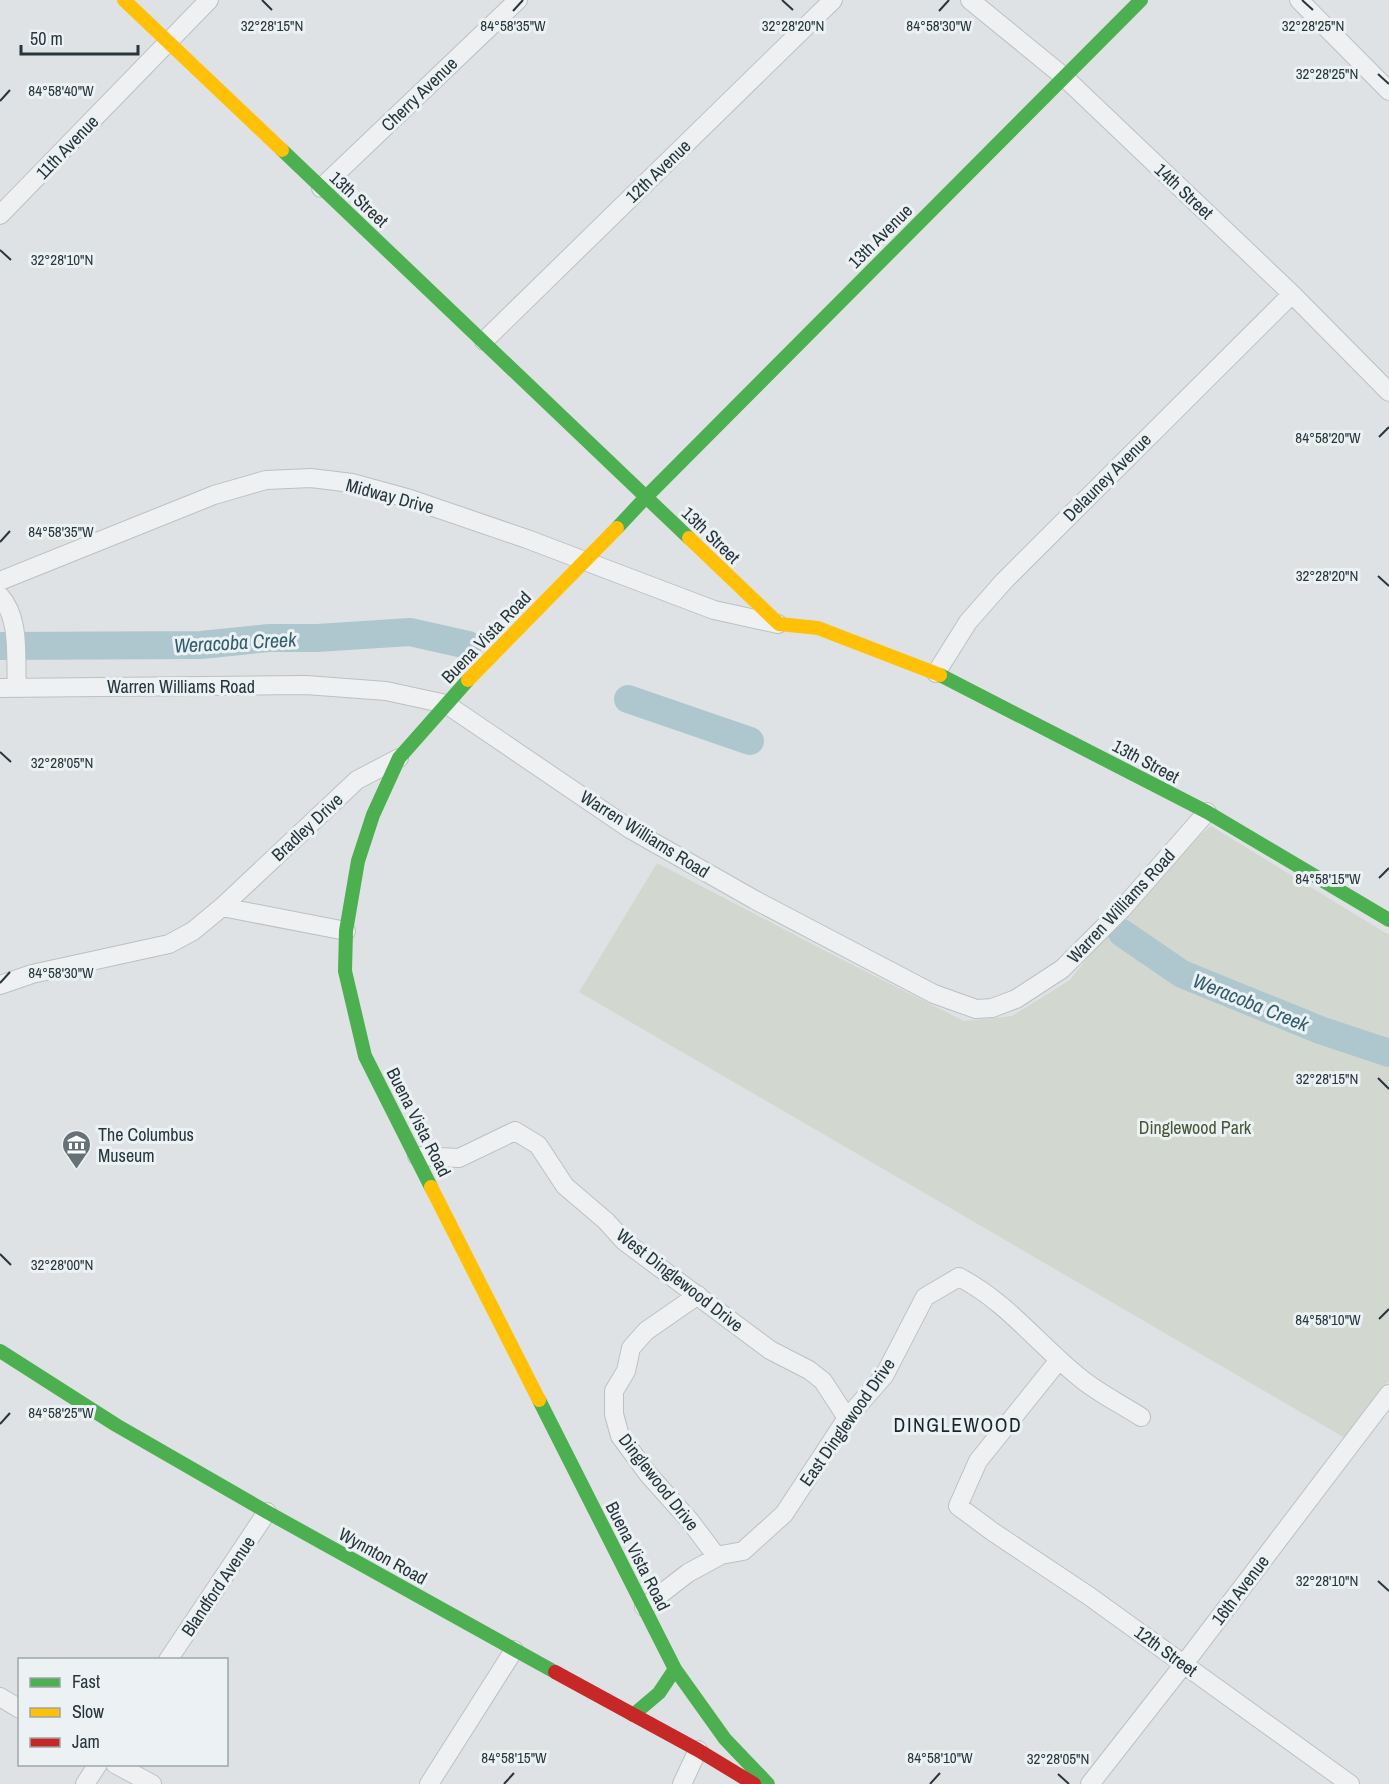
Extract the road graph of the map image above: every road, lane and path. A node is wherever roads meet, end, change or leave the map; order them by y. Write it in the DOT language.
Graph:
graph roads {
  1 [pos="124,0"];
  2 [pos="209,0"];
  3 [pos="518,0"];
  4 [pos="833,0"];
  5 [pos="970,0"];
  6 [pos="1141,0"];
  7 [pos="1299,0"];
  8 [pos="169,42"];
  9 [pos="1064,76"];
  10 [pos="1389,91"];
  11 [pos="321,188"];
  12 [pos="0,215"];
  13 [pos="1293,294"];
  14 [pos="484,341"];
  15 [pos="1389,392"];
  16 [pos="646,497"];
  17 [pos="586,562"];
  18 [pos="0,581"];
  19 [pos="0,596"];
  20 [pos="779,624"];
  21 [pos="936,673"];
  22 [pos="8,688"];
  23 [pos="446,704"];
  24 [pos="399,758"];
  25 [pos="1207,812"];
  26 [pos="222,907"];
  27 [pos="1389,920"];
  28 [pos="346,931"];
  29 [pos="0,986"];
  30 [pos="417,1156"];
  31 [pos="698,1294"];
  32 [pos="0,1351"];
  33 [pos="1059,1360"];
  34 [pos="1389,1394"];
  35 [pos="1141,1417"];
  36 [pos="847,1418"];
  37 [pos="267,1512"];
  38 [pos="717,1557"];
  39 [pos="644,1607"];
  40 [pos="514,1650"];
  41 [pos="169,1658"];
  42 [pos="1184,1664"];
  43 [pos="675,1669"];
  44 [pos="0,1697"];
  45 [pos="18,1707"];
  46 [pos="633,1714"];
  47 [pos="698,1750"];
  48 [pos="97,1766"];
  49 [pos="119,1766"];
  50 [pos="85,1784"];
  51 [pos="152,1784"];
  52 [pos="429,1784"];
  53 [pos="682,1784"];
  54 [pos="754,1784"];
  55 [pos="768,1784"];
  56 [pos="1090,1784"];
  57 [pos="1350,1784"];
  1 -- 8 [label="main road, 13th Street"];
  2 -- 8 [label="street, 11th Avenue"];
  3 -- 11 [label="street, Cherry Avenue"];
  4 -- 14 [label="street, 12th Avenue"];
  5 -- 9 [label="street, 14th Street"];
  6 -- 9 [label="main road, 13th Avenue"];
  7 -- 10 [label="street"];
  8 -- 11 [label="main road, 13th Street"];
  8 -- 12 [label="street, 11th Avenue"];
  9 -- 13 [label="street, 14th Street"];
  9 -- 16 [label="main road, 13th Avenue"];
  11 -- 14 [label="main road, 13th Street"];
  13 -- 15 [label="street, 14th Street"];
  13 -- 21 [label="street, Delauney Avenue"];
  14 -- 16 [label="main road, 13th Street"];
  16 -- 17 [label="main road, Buena Vista Road"];
  16 -- 20 [label="main road, 13th Street"];
  17 -- 18 [label="street, Midway Drive"];
  17 -- 20 [label="street, Midway Drive"];
  17 -- 23 [label="main road, Buena Vista Road"];
  19 -- 22 [label="street"];
  20 -- 21 [label="main road, 13th Street"];
  21 -- 25 [label="main road, 13th Street"];
  22 -- 23 [label="street, Warren Williams Road"];
  23 -- 24 [label="main road, Buena Vista Road"];
  23 -- 25 [label="street, Warren Williams Road"];
  24 -- 26 [label="street, Bradley Drive"];
  24 -- 28 [label="main road, Buena Vista Road"];
  25 -- 27 [label="main road, 13th Street"];
  26 -- 28 [label="street"];
  26 -- 29 [label="street, Bradley Drive"];
  28 -- 30 [label="main road, Buena Vista Road"];
  30 -- 31 [label="street, West Dinglewood Drive"];
  30 -- 39 [label="main road, Buena Vista Road"];
  31 -- 36 [label="street, West Dinglewood Drive"];
  31 -- 38 [label="street, Dinglewood Drive"];
  32 -- 37 [label="main road, Wynnton Road"];
  33 -- 35 [label="street, East Dinglewood Drive"];
  33 -- 36 [label="street, East Dinglewood Drive"];
  33 -- 42 [label="street, 12th Street"];
  34 -- 42 [label="street, 16th Avenue"];
  36 -- 38 [label="street, East Dinglewood Drive"];
  37 -- 40 [label="main road, Wynnton Road"];
  37 -- 41 [label="street, Blandford Avenue"];
  38 -- 39 [label="street, East Dinglewood Drive"];
  39 -- 43 [label="main road, Buena Vista Road"];
  40 -- 46 [label="main road, Wynnton Road"];
  40 -- 52 [label="street"];
  42 -- 56 [label="street, 16th Avenue"];
  42 -- 57 [label="street, 12th Street"];
  43 -- 46 [label="main road"];
  43 -- 55 [label="main road, Buena Vista Road"];
  44 -- 45 [label="street"];
  46 -- 47 [label="main road, Wynnton Road"];
  47 -- 53 [label="street"];
  47 -- 54 [label="main road, Wynnton Road"];
  48 -- 50 [label="street"];
  49 -- 51 [label="street"];
}
